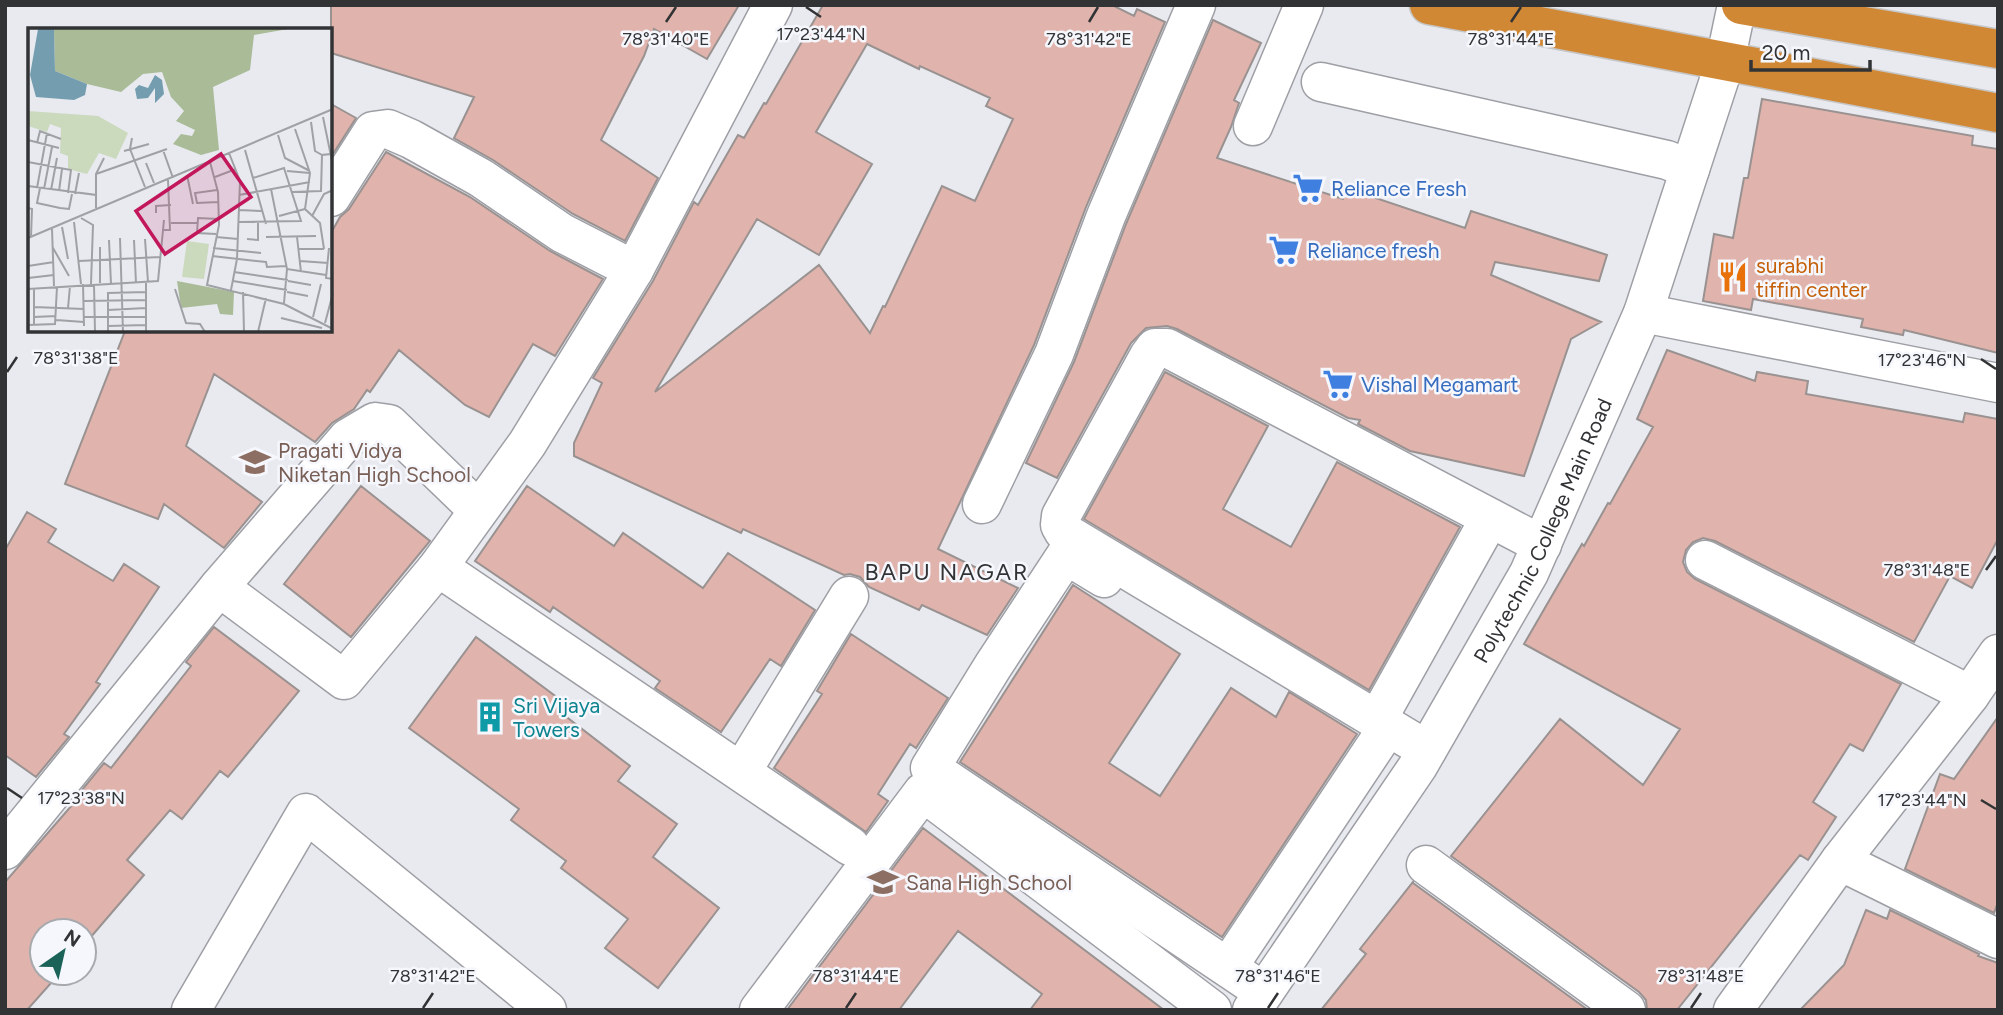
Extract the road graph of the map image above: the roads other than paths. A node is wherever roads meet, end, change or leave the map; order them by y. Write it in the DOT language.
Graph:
graph roads {
  1 [pos="773,5"];
  2 [pos="1196,5"];
  3 [pos="1304,5"];
  4 [pos="1429,5"];
  5 [pos="1739,5"];
  6 [pos="1998,49"];
  7 [pos="1725,62"];
  8 [pos="1321,82"];
  9 [pos="1998,113"];
  10 [pos="1253,126"];
  11 [pos="1690,169"];
  12 [pos="332,195"];
  13 [pos="634,270"];
  14 [pos="1643,313"];
  15 [pos="1998,383"];
  16 [pos="982,504"];
  17 [pos="478,510"];
  18 [pos="1490,518"];
  19 [pos="1542,545"];
  20 [pos="1705,560"];
  21 [pos="438,567"];
  22 [pos="219,587"];
  23 [pos="849,596"];
  24 [pos="1998,654"];
  25 [pos="1970,695"];
  26 [pos="1377,731"];
  27 [pos="1422,758"];
  28 [pos="742,771"];
  29 [pos="850,846"];
  30 [pos="5,850"];
  31 [pos="1840,861"];
  32 [pos="1426,865"];
  33 [pos="1998,939"];
  34 [pos="1228,967"];
  35 [pos="1258,1001"];
  36 [pos="191,1010"];
  37 [pos="547,1010"];
  38 [pos="759,1010"];
  39 [pos="1212,1010"];
  40 [pos="1626,1010"];
  41 [pos="1733,1010"];
  1 -- 13 [label="street"];
  2 -- 16 [label="street"];
  3 -- 10 [label="street"];
  4 -- 7 [label="highway"];
  5 -- 6 [label="highway"];
  5 -- 7 [label="street, Polytechnic College Main Road"];
  7 -- 9 [label="highway"];
  7 -- 11 [label="street, Polytechnic College Main Road"];
  8 -- 11 [label="street"];
  11 -- 14 [label="street, Polytechnic College Main Road"];
  12 -- 13 [label="street"];
  13 -- 17 [label="street"];
  14 -- 15 [label="street"];
  14 -- 19 [label="street, Polytechnic College Main Road"];
  17 -- 21 [label="street"];
  17 -- 22 [label="street"];
  18 -- 19 [label="street"];
  18 -- 26 [label="street"];
  18 -- 26 [label="street"];
  19 -- 27 [label="street, Polytechnic College Main Road"];
  20 -- 25 [label="street"];
  21 -- 22 [label="street"];
  21 -- 28 [label="street"];
  22 -- 30 [label="street"];
  23 -- 28 [label="street"];
  24 -- 25 [label="street"];
  25 -- 31 [label="street"];
  26 -- 27 [label="street"];
  26 -- 34 [label="street"];
  26 -- 34 [label="street"];
  27 -- 35 [label="street, Polytechnic College Main Road"];
  28 -- 29 [label="street"];
  31 -- 33 [label="street"];
  31 -- 41 [label="street"];
  32 -- 40 [label="street"];
  34 -- 35 [label="street"];
  36 -- 37 [label="street"];
  38 -- 39 [label="street"];
}
